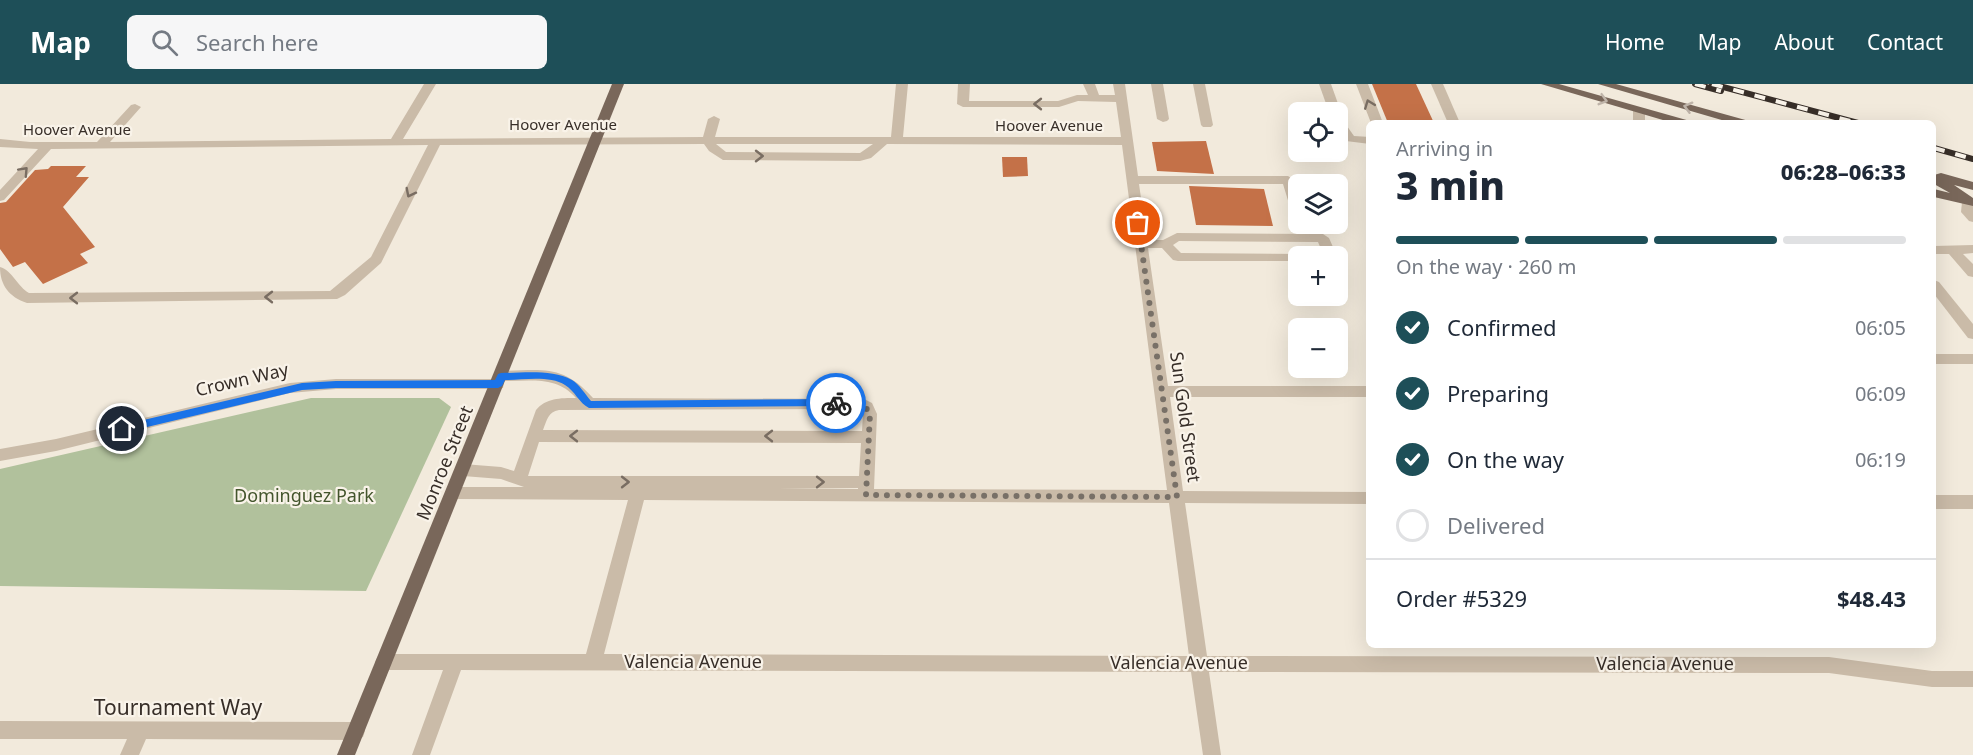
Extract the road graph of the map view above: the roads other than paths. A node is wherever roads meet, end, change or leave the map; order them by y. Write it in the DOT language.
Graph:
graph roads {
  1 [pos="430,84"];
  2 [pos="618,84"];
  3 [pos="902,84"];
  4 [pos="964,84"];
  5 [pos="1089,84"];
  6 [pos="1157,84"];
  7 [pos="1199,84"];
  8 [pos="1324,84"];
  9 [pos="1362,84"];
  10 [pos="1437,84"];
  11 [pos="1547,84"];
  12 [pos="1604,84"];
  13 [pos="1120,91"];
  14 [pos="1095,98"];
  15 [pos="1331,102"];
  16 [pos="135,107"];
  17 [pos="1640,110"];
  18 [pos="714,119"];
  19 [pos="1163,119"];
  20 [pos="1376,120"];
  21 [pos="1453,120"];
  22 [pos="1638,120"];
  23 [pos="1675,120"];
  24 [pos="1734,120"];
  25 [pos="1207,124"];
  26 [pos="1348,137"];
  27 [pos="595,140"];
  28 [pos="708,140"];
  29 [pos="891,140"];
  30 [pos="395,141"];
  31 [pos="436,141"];
  32 [pos="1126,141"];
  33 [pos="1366,141"];
  34 [pos="0,143"];
  35 [pos="101,145"];
  36 [pos="48,146"];
  37 [pos="1936,177"];
  38 [pos="1936,178"];
  39 [pos="1132,180"];
  40 [pos="1288,180"];
  41 [pos="1973,186"];
  42 [pos="1936,193"];
  43 [pos="0,197"];
  44 [pos="1971,202"];
  45 [pos="1973,218"];
  46 [pos="1281,238"];
  47 [pos="1141,244"];
  48 [pos="1165,244"];
  49 [pos="1326,246"];
  50 [pos="1973,249"];
  51 [pos="1288,250"];
  52 [pos="1936,250"];
  53 [pos="1953,250"];
  54 [pos="1288,257"];
  55 [pos="0,271"];
  56 [pos="1973,273"];
  57 [pos="1938,296"];
  58 [pos="1973,334"];
  59 [pos="1936,359"];
  60 [pos="1973,359"];
  61 [pos="500,380"];
  62 [pos="1162,391"];
  63 [pos="1366,392"];
  64 [pos="589,404"];
  65 [pos="534,436"];
  66 [pos="869,437"];
  67 [pos="0,455"];
  68 [pos="463,470"];
  69 [pos="519,479"];
  70 [pos="866,488"];
  71 [pos="454,493"];
  72 [pos="638,494"];
  73 [pos="1177,497"];
  74 [pos="1366,498"];
  75 [pos="1936,502"];
  76 [pos="1973,502"];
  77 [pos="384,662"];
  78 [pos="455,662"];
  79 [pos="594,662"];
  80 [pos="1201,663"];
  81 [pos="1973,679"];
  82 [pos="0,730"];
  83 [pos="141,730"];
  84 [pos="356,731"];
  85 [pos="129,755"];
  86 [pos="346,755"];
  87 [pos="421,755"];
  88 [pos="1212,755"];
  1 -- 30 [label="street"];
  2 -- 27 [label="main road, Monroe Street"];
  3 -- 29 [label="street"];
  14 -- 4 [label="street, one-way"];
  5 -- 14 [label="street"];
  6 -- 19 [label="street"];
  7 -- 25 [label="street"];
  8 -- 15 [label="street"];
  20 -- 9 [label="street, one-way"];
  10 -- 21 [label="street"];
  11 -- 17 [label="main road, one-way"];
  24 -- 12 [label="main road, one-way"];
  13 -- 14 [label="street"];
  13 -- 32 [label="street, Sun Gold Street"];
  16 -- 35 [label="street"];
  17 -- 22 [label="street"];
  17 -- 23 [label="main road"];
  18 -- 28 [label="street"];
  26 -- 33 [label="street"];
  27 -- 28 [label="street, Hoover Avenue"];
  27 -- 31 [label="street, Hoover Avenue"];
  27 -- 61 [label="main road, Monroe Street"];
  28 -- 29 [label="street"];
  29 -- 32 [label="street, Hoover Avenue"];
  30 -- 31 [label="street, Hoover Avenue"];
  30 -- 35 [label="street, Hoover Avenue"];
  31 -- 55 [label="street, one-way"];
  32 -- 39 [label="street, Sun Gold Street"];
  34 -- 36 [label="street, Hoover Avenue"];
  35 -- 36 [label="street, Hoover Avenue"];
  43 -- 36 [label="street, one-way"];
  37 -- 41 [label="main road"];
  38 -- 44 [label="main road"];
  39 -- 40 [label="street"];
  39 -- 47 [label="street, Sun Gold Street"];
  42 -- 44 [label="main road"];
  44 -- 45 [label="street"];
  46 -- 48 [label="street"];
  46 -- 49 [label="street"];
  46 -- 51 [label="street"];
  47 -- 48 [label="street"];
  47 -- 62 [label="street, Sun Gold Street"];
  48 -- 54 [label="street"];
  50 -- 53 [label="street"];
  52 -- 53 [label="street"];
  53 -- 56 [label="street"];
  57 -- 58 [label="street"];
  59 -- 60 [label="street"];
  61 -- 64 [label="street, Crown Way"];
  61 -- 67 [label="street, Crown Way"];
  61 -- 68 [label="main road, Monroe Street"];
  62 -- 63 [label="street"];
  62 -- 73 [label="street, Sun Gold Street"];
  64 -- 65 [label="street"];
  64 -- 66 [label="street"];
  66 -- 65 [label="street, one-way"];
  65 -- 69 [label="street"];
  66 -- 70 [label="street"];
  68 -- 69 [label="street"];
  68 -- 71 [label="main road, Monroe Street"];
  69 -- 70 [label="street, one-way"];
  70 -- 72 [label="street"];
  70 -- 73 [label="street"];
  71 -- 72 [label="street"];
  71 -- 77 [label="main road, Monroe Street"];
  72 -- 79 [label="street"];
  73 -- 74 [label="street"];
  73 -- 80 [label="street, Sun Gold Street"];
  75 -- 76 [label="street"];
  77 -- 78 [label="street, Valencia Avenue"];
  77 -- 84 [label="main road, Monroe Street"];
  78 -- 79 [label="street, Valencia Avenue"];
  78 -- 87 [label="street"];
  79 -- 80 [label="street, Valencia Avenue"];
  80 -- 81 [label="street, Valencia Avenue"];
  80 -- 88 [label="street, Sun Gold Street"];
  82 -- 83 [label="street, Tournament Way"];
  83 -- 84 [label="street, Tournament Way"];
  83 -- 85 [label="street"];
  84 -- 86 [label="main road, Monroe Street"];
}
